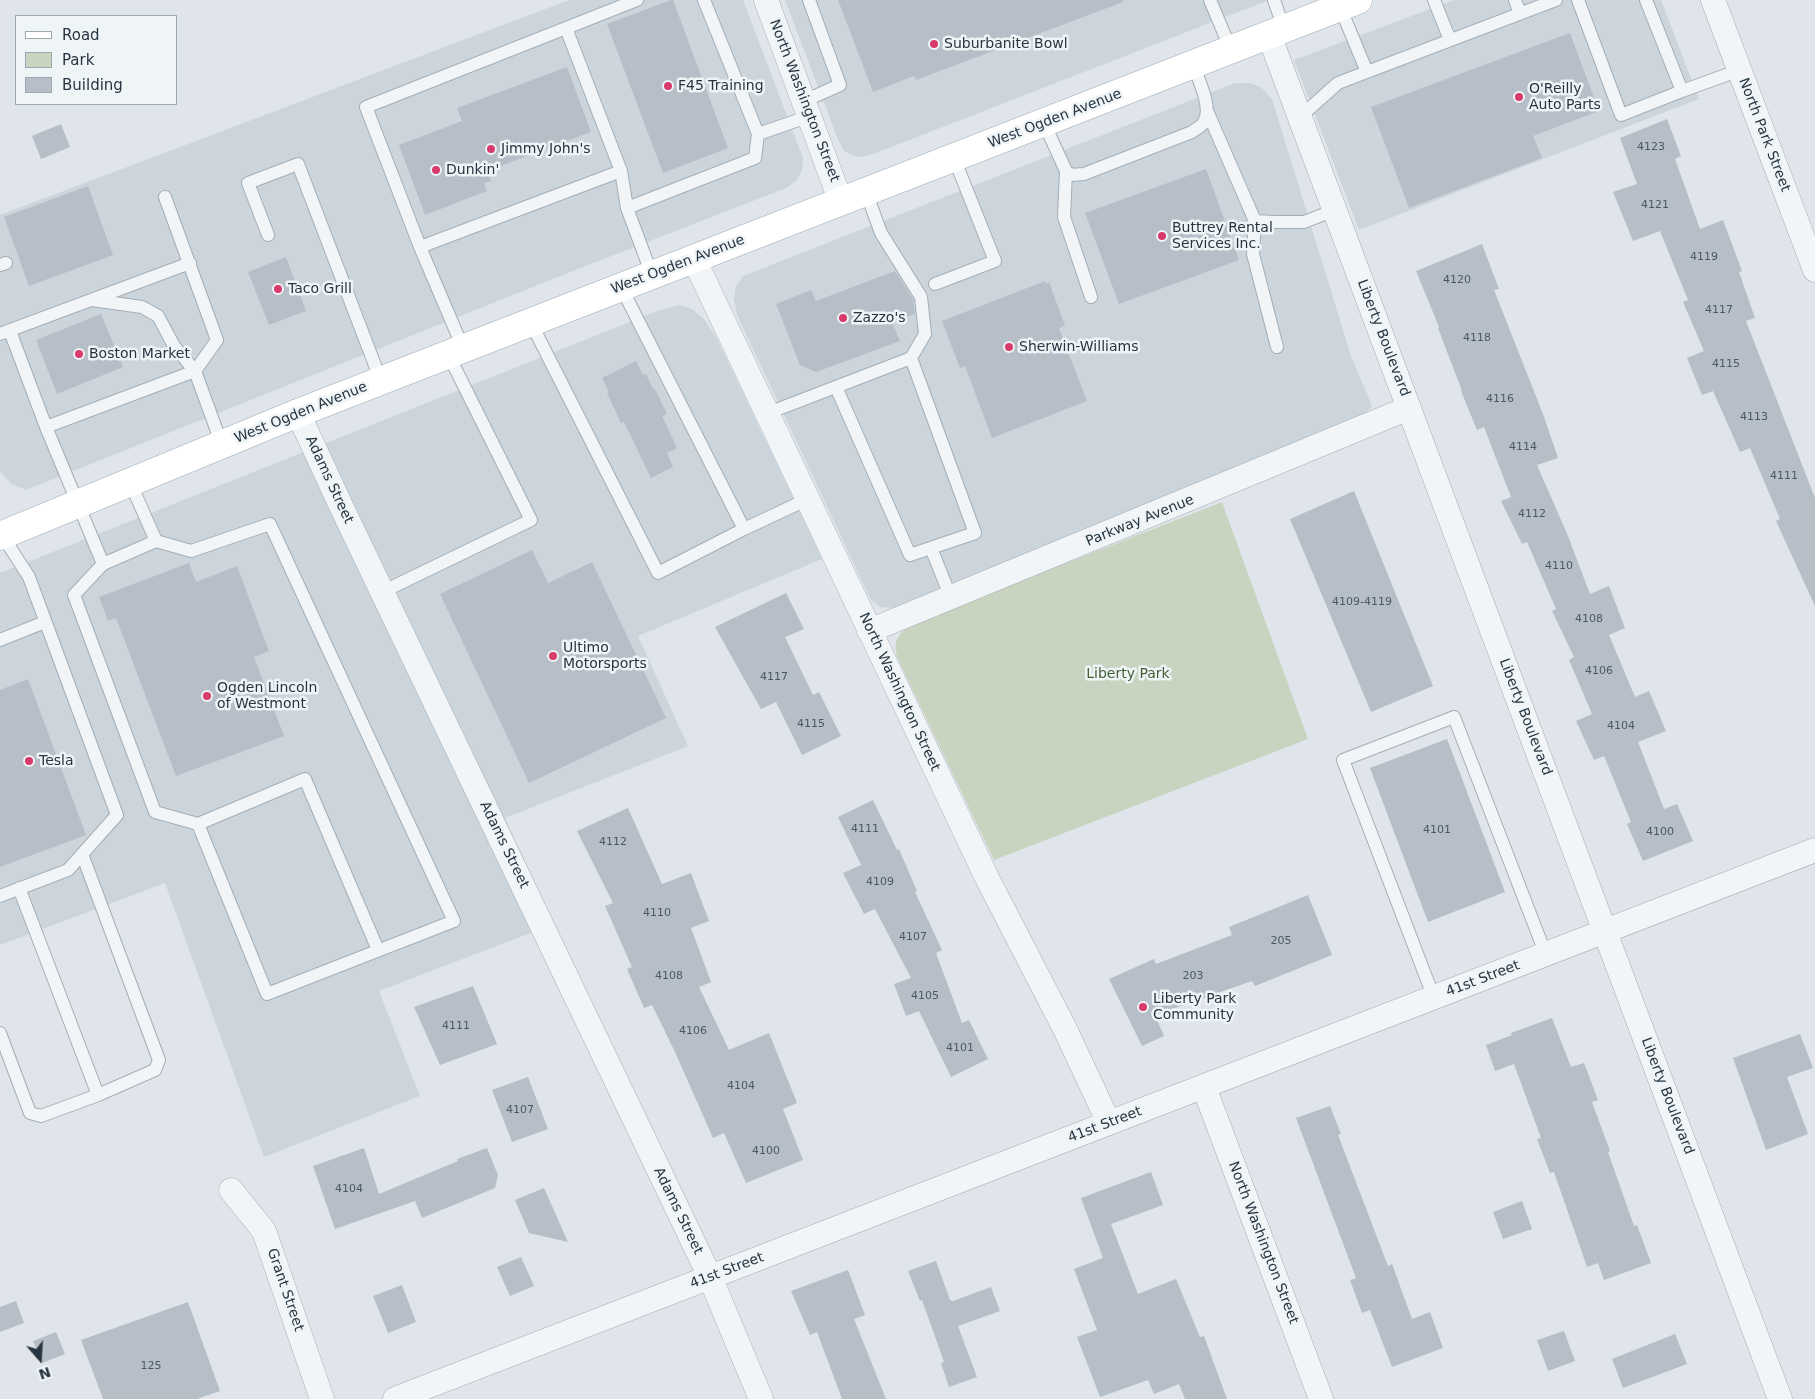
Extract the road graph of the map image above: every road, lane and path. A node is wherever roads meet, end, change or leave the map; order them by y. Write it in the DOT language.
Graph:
graph roads {
  1 [pos="636,0"];
  2 [pos="704,0"];
  3 [pos="766,0"];
  4 [pos="809,0"];
  5 [pos="1210,0"];
  6 [pos="1274,0"];
  7 [pos="1434,0"];
  8 [pos="1515,0"];
  9 [pos="1556,0"];
  10 [pos="1578,0"];
  11 [pos="1646,0"];
  12 [pos="1713,0"];
  13 [pos="1349,3"];
  14 [pos="1520,14"];
  15 [pos="566,28"];
  16 [pos="1277,32"];
  17 [pos="1450,40"];
  18 [pos="1231,50"];
  19 [pos="1193,64"];
  20 [pos="1740,70"];
  21 [pos="1367,72"];
  22 [pos="1682,91"];
  23 [pos="807,108"];
  24 [pos="1208,113"];
  25 [pos="1300,117"];
  26 [pos="1044,123"];
  27 [pos="758,134"];
  28 [pos="954,158"];
  29 [pos="621,171"];
  30 [pos="1066,171"];
  31 [pos="165,196"];
  32 [pos="854,197"];
  33 [pos="627,208"];
  34 [pos="1335,210"];
  35 [pos="1255,221"];
  36 [pos="268,235"];
  37 [pos="420,247"];
  38 [pos="694,259"];
  39 [pos="190,263"];
  40 [pos="1815,270"];
  41 [pos="652,275"];
  42 [pos="935,284"];
  43 [pos="621,288"];
  44 [pos="1092,297"];
  45 [pos="92,300"];
  46 [pos="531,323"];
  47 [pos="5,333"];
  48 [pos="1277,347"];
  49 [pos="456,351"];
  50 [pos="910,358"];
  51 [pos="195,372"];
  52 [pos="381,380"];
  53 [pos="836,387"];
  54 [pos="1409,408"];
  55 [pos="298,413"];
  56 [pos="768,413"];
  57 [pos="46,427"];
  58 [pos="222,445"];
  59 [pos="130,482"];
  60 [pos="808,499"];
  61 [pos="77,504"];
  62 [pos="744,529"];
  63 [pos="1,534"];
  64 [pos="156,541"];
  65 [pos="931,548"];
  66 [pos="103,564"];
  67 [pos="382,592"];
  68 [pos="951,598"];
  69 [pos="46,622"];
  70 [pos="870,631"];
  71 [pos="0,640"];
  72 [pos="198,824"];
  73 [pos="1815,850"];
  74 [pos="82,854"];
  75 [pos="19,888"];
  76 [pos="0,896"];
  77 [pos="1605,932"];
  78 [pos="378,950"];
  79 [pos="1546,955"];
  80 [pos="1434,998"];
  81 [pos="0,1033"];
  82 [pos="1204,1086"];
  83 [pos="98,1095"];
  84 [pos="1109,1123"];
  85 [pos="231,1190"];
  86 [pos="710,1278"];
  87 [pos="322,1399"];
  88 [pos="395,1399"];
  89 [pos="761,1399"];
  90 [pos="1321,1399"];
  91 [pos="1780,1399"];
  1 -- 15 [label="lane"];
  2 -- 27 [label="lane"];
  3 -- 23 [label="street, North Washington Street"];
  4 -- 23 [label="lane"];
  5 -- 18 [label="lane"];
  6 -- 16 [label="lane"];
  7 -- 17 [label="lane"];
  8 -- 14 [label="lane"];
  9 -- 14 [label="lane"];
  10 -- 22 [label="lane"];
  11 -- 22 [label="lane"];
  12 -- 20 [label="street, North Park Street"];
  13 -- 16 [label="main road, West Ogden Avenue"];
  13 -- 21 [label="lane"];
  14 -- 17 [label="lane"];
  15 -- 29 [label="lane"];
  15 -- 37 [label="lane"];
  16 -- 18 [label="main road, West Ogden Avenue"];
  16 -- 25 [label="street, Liberty Boulevard"];
  17 -- 21 [label="lane"];
  18 -- 19 [label="main road, West Ogden Avenue"];
  19 -- 24 [label="lane"];
  19 -- 26 [label="main road, West Ogden Avenue"];
  20 -- 22 [label="lane"];
  20 -- 40 [label="street, North Park Street"];
  21 -- 25 [label="lane"];
  23 -- 27 [label="lane"];
  23 -- 32 [label="street, North Washington Street"];
  24 -- 30 [label="lane"];
  24 -- 35 [label="lane"];
  25 -- 34 [label="street, Liberty Boulevard"];
  26 -- 28 [label="main road, West Ogden Avenue"];
  26 -- 30 [label="lane"];
  27 -- 33 [label="lane"];
  28 -- 32 [label="main road, West Ogden Avenue"];
  28 -- 42 [label="lane"];
  29 -- 33 [label="lane"];
  29 -- 37 [label="lane"];
  30 -- 44 [label="lane"];
  31 -- 39 [label="lane"];
  32 -- 38 [label="main road, West Ogden Avenue"];
  32 -- 50 [label="lane"];
  33 -- 41 [label="lane"];
  34 -- 35 [label="lane"];
  34 -- 54 [label="street, Liberty Boulevard"];
  35 -- 48 [label="lane"];
  36 -- 52 [label="lane"];
  37 -- 49 [label="lane"];
  38 -- 41 [label="main road, West Ogden Avenue"];
  38 -- 56 [label="street, North Washington Street"];
  39 -- 45 [label="lane"];
  39 -- 51 [label="lane"];
  41 -- 43 [label="main road, West Ogden Avenue"];
  43 -- 46 [label="main road, West Ogden Avenue"];
  43 -- 62 [label="lane"];
  45 -- 47 [label="lane"];
  45 -- 51 [label="lane"];
  46 -- 49 [label="main road, West Ogden Avenue"];
  46 -- 62 [label="lane"];
  47 -- 57 [label="lane"];
  49 -- 52 [label="main road, West Ogden Avenue"];
  49 -- 67 [label="lane"];
  50 -- 53 [label="lane"];
  50 -- 65 [label="lane"];
  51 -- 57 [label="lane"];
  51 -- 58 [label="lane"];
  52 -- 55 [label="main road, West Ogden Avenue"];
  53 -- 56 [label="lane"];
  53 -- 65 [label="lane"];
  54 -- 68 [label="street, Parkway Avenue"];
  54 -- 77 [label="street, Liberty Boulevard"];
  55 -- 58 [label="main road, West Ogden Avenue"];
  55 -- 67 [label="street, Adams Street"];
  56 -- 60 [label="street, North Washington Street"];
  57 -- 61 [label="lane"];
  58 -- 59 [label="main road, West Ogden Avenue"];
  59 -- 61 [label="main road, West Ogden Avenue"];
  59 -- 64 [label="lane"];
  60 -- 62 [label="lane"];
  60 -- 70 [label="street, North Washington Street"];
  61 -- 63 [label="main road, West Ogden Avenue"];
  61 -- 66 [label="lane"];
  63 -- 69 [label="lane"];
  64 -- 66 [label="lane"];
  64 -- 78 [label="lane"];
  65 -- 68 [label="lane"];
  66 -- 72 [label="lane"];
  67 -- 86 [label="street, Adams Street"];
  68 -- 70 [label="street, Parkway Avenue"];
  69 -- 71 [label="lane"];
  69 -- 74 [label="lane"];
  70 -- 84 [label="street, North Washington Street"];
  72 -- 78 [label="lane"];
  72 -- 78 [label="lane"];
  73 -- 77 [label="street, 41st Street"];
  74 -- 75 [label="lane"];
  74 -- 83 [label="lane"];
  75 -- 76 [label="lane"];
  75 -- 83 [label="lane"];
  77 -- 79 [label="street, 41st Street"];
  77 -- 91 [label="street, Liberty Boulevard"];
  79 -- 80 [label="street, 41st Street"];
  79 -- 80 [label="lane"];
  80 -- 82 [label="street, 41st Street"];
  81 -- 83 [label="lane"];
  82 -- 84 [label="street, 41st Street"];
  82 -- 90 [label="street, North Washington Street"];
  84 -- 86 [label="street, 41st Street"];
  85 -- 87 [label="street, Grant Street"];
  86 -- 88 [label="street, 41st Street"];
  86 -- 89 [label="street, Adams Street"];
}
